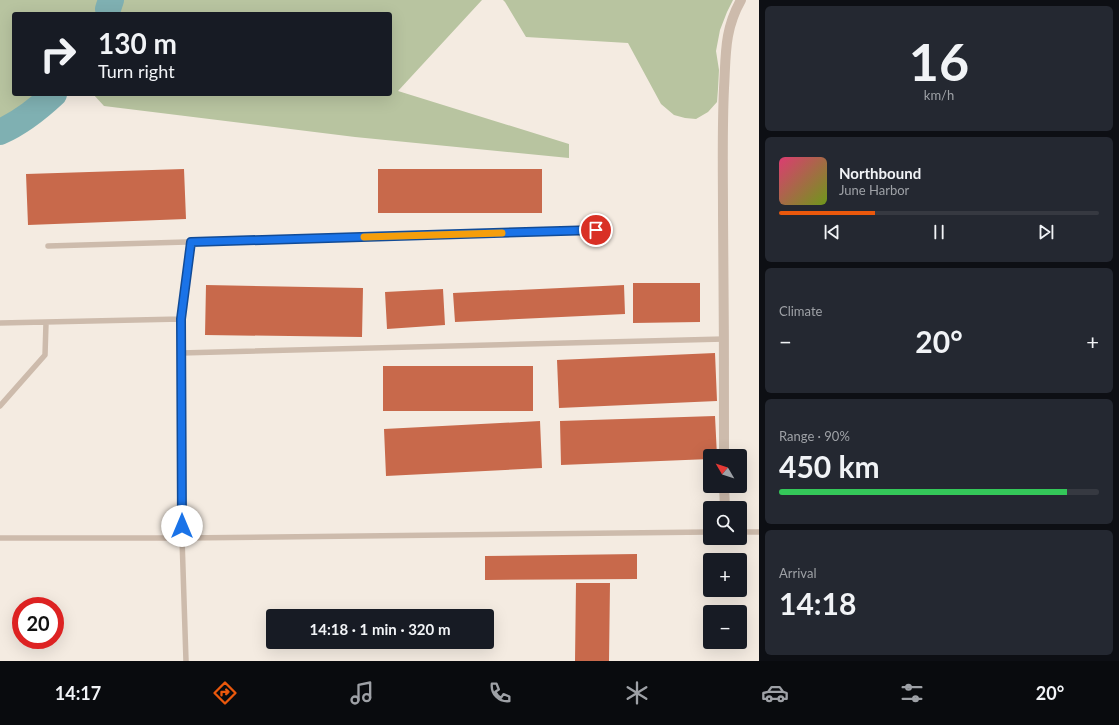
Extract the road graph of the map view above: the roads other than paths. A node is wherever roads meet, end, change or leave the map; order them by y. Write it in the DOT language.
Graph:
graph roads {
  1 [pos="741,0"];
  2 [pos="596,230"];
  3 [pos="191,242"];
  4 [pos="48,246"];
  5 [pos="181,319"];
  6 [pos="46,322"];
  7 [pos="0,323"];
  8 [pos="724,339"];
  9 [pos="181,353"];
  10 [pos="0,406"];
  11 [pos="724,449"];
  12 [pos="703,532"];
  13 [pos="747,532"];
  14 [pos="759,532"];
  15 [pos="0,538"];
  16 [pos="182,538"];
  17 [pos="186,661"];
  1 -- 8 [label="street"];
  2 -- 3 [label="lane"];
  3 -- 4 [label="lane"];
  3 -- 5 [label="lane"];
  5 -- 6 [label="lane"];
  5 -- 9 [label="lane"];
  6 -- 7 [label="lane"];
  6 -- 10 [label="lane"];
  8 -- 9 [label="lane"];
  8 -- 11 [label="street"];
  9 -- 16 [label="lane"];
  12 -- 16 [label="lane"];
  13 -- 14 [label="lane"];
  15 -- 16 [label="lane"];
  16 -- 17 [label="lane"];
}
